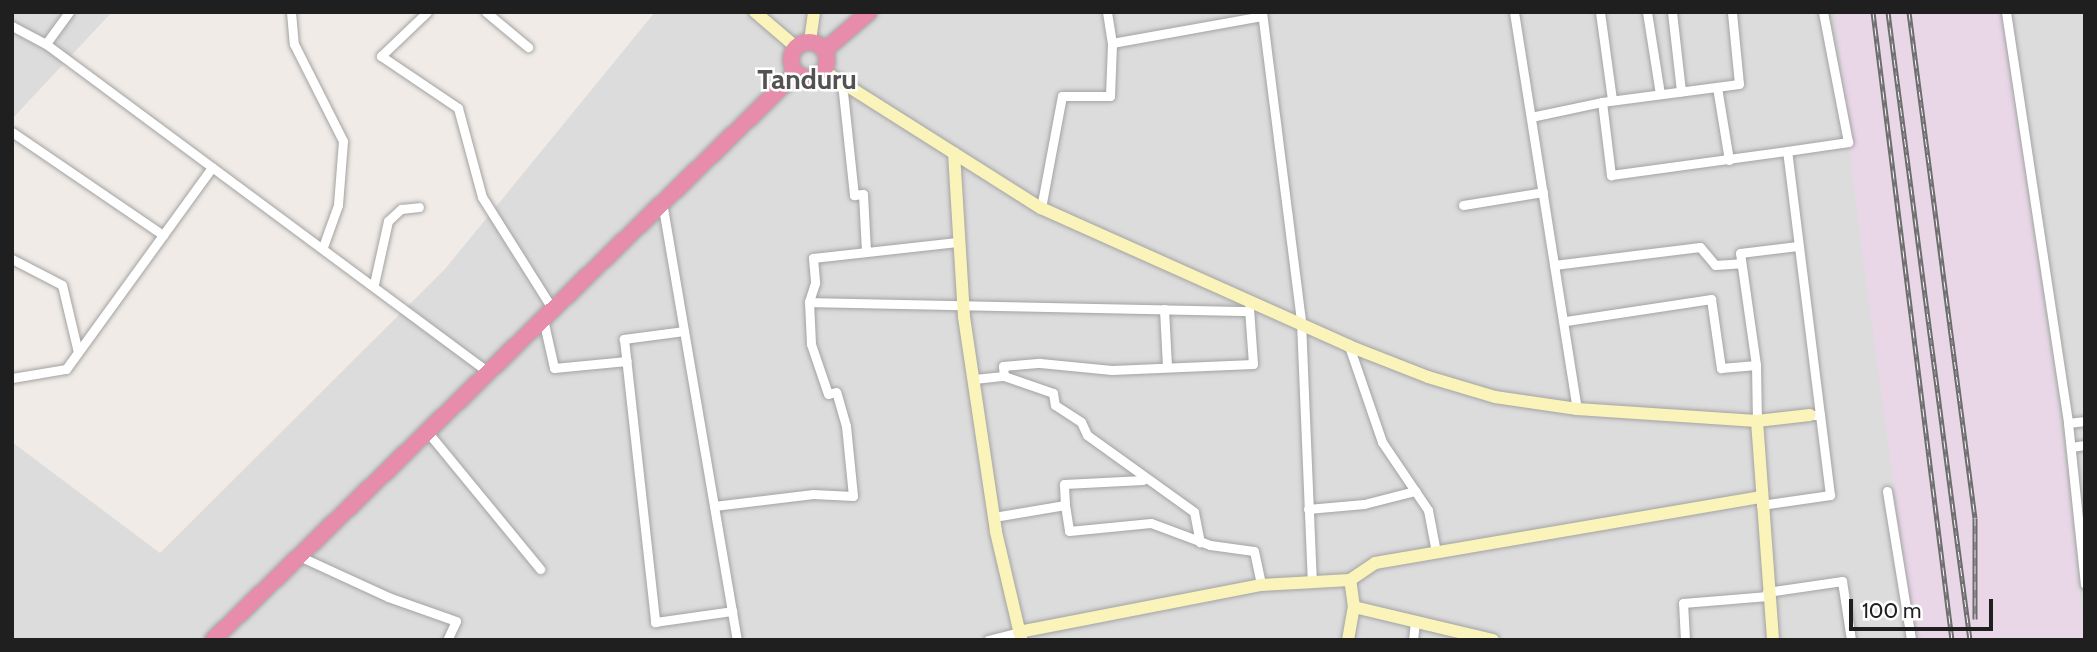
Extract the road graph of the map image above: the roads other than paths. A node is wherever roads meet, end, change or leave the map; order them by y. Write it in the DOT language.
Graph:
graph roads {
  1 [pos="69,12"];
  2 [pos="291,12"];
  3 [pos="427,12"];
  4 [pos="486,12"];
  5 [pos="755,12"];
  6 [pos="814,12"];
  7 [pos="869,12"];
  8 [pos="1107,12"];
  9 [pos="1514,12"];
  10 [pos="1600,12"];
  11 [pos="1647,12"];
  12 [pos="1672,12"];
  13 [pos="1732,12"];
  14 [pos="1823,12"];
  15 [pos="2006,12"];
  16 [pos="1262,14"];
  17 [pos="12,26"];
  18 [pos="1112,43"];
  19 [pos="46,44"];
  20 [pos="810,46"];
  21 [pos="528,47"];
  22 [pos="824,71"];
  23 [pos="796,73"];
  24 [pos="842,83"];
  25 [pos="1717,87"];
  26 [pos="1681,92"];
  27 [pos="1660,94"];
  28 [pos="1612,100"];
  29 [pos="1602,102"];
  30 [pos="1531,117"];
  31 [pos="12,132"];
  32 [pos="1787,151"];
  33 [pos="954,153"];
  34 [pos="1729,160"];
  35 [pos="212,167"];
  36 [pos="1543,192"];
  37 [pos="662,201"];
  38 [pos="1463,205"];
  39 [pos="419,207"];
  40 [pos="1041,208"];
  41 [pos="163,235"];
  42 [pos="957,242"];
  43 [pos="1798,246"];
  44 [pos="323,247"];
  45 [pos="866,252"];
  46 [pos="12,259"];
  47 [pos="1741,263"];
  48 [pos="1554,265"];
  49 [pos="374,284"];
  50 [pos="809,302"];
  51 [pos="1249,305"];
  52 [pos="962,306"];
  53 [pos="1164,309"];
  54 [pos="547,312"];
  55 [pos="1566,321"];
  56 [pos="1301,322"];
  57 [pos="684,331"];
  58 [pos="1349,346"];
  59 [pos="78,352"];
  60 [pos="627,361"];
  61 [pos="1756,365"];
  62 [pos="1167,367"];
  63 [pos="487,371"];
  64 [pos="1004,376"];
  65 [pos="12,378"];
  66 [pos="974,379"];
  67 [pos="1577,409"];
  68 [pos="1815,415"];
  69 [pos="1757,421"];
  70 [pos="2085,421"];
  71 [pos="2068,423"];
  72 [pos="426,430"];
  73 [pos="2085,446"];
  74 [pos="2071,447"];
  75 [pos="2085,473"];
  76 [pos="2073,474"];
  77 [pos="1143,480"];
  78 [pos="1415,491"];
  79 [pos="1886,491"];
  80 [pos="1761,501"];
  81 [pos="2080,502"];
  82 [pos="1065,505"];
  83 [pos="714,506"];
  84 [pos="1308,509"];
  85 [pos="994,517"];
  86 [pos="1200,541"];
  87 [pos="1436,552"];
  88 [pos="299,556"];
  89 [pos="540,569"];
  90 [pos="1350,580"];
  91 [pos="1312,581"];
  92 [pos="2085,584"];
  93 [pos="1261,586"];
  94 [pos="1768,594"];
  95 [pos="1354,607"];
  96 [pos="732,611"];
  97 [pos="1415,620"];
  98 [pos="1020,636"];
  99 [pos="216,639"];
  100 [pos="447,640"];
  101 [pos="737,640"];
  102 [pos="988,640"];
  103 [pos="1349,640"];
  104 [pos="1413,640"];
  105 [pos="1493,640"];
  106 [pos="1685,640"];
  107 [pos="1773,640"];
  108 [pos="1851,640"];
  109 [pos="1911,640"];
  1 -- 19 [label="street"];
  2 -- 44 [label="street"];
  3 -- 54 [label="street"];
  4 -- 21 [label="street"];
  5 -- 20 [label="street"];
  6 -- 20 [label="street"];
  7 -- 20 [label="highway"];
  8 -- 18 [label="street"];
  9 -- 30 [label="street"];
  10 -- 28 [label="street"];
  11 -- 27 [label="street"];
  12 -- 26 [label="street"];
  13 -- 25 [label="street"];
  14 -- 32 [label="street"];
  15 -- 71 [label="street"];
  16 -- 18 [label="street"];
  16 -- 56 [label="street"];
  17 -- 19 [label="street"];
  18 -- 40 [label="street"];
  19 -- 35 [label="street"];
  20 -- 22 [label="highway"];
  20 -- 23 [label="highway"];
  22 -- 23 [label="highway"];
  22 -- 24 [label="street"];
  23 -- 37 [label="highway"];
  24 -- 33 [label="street"];
  24 -- 45 [label="street"];
  25 -- 26 [label="street"];
  25 -- 34 [label="street"];
  26 -- 27 [label="street"];
  27 -- 28 [label="street"];
  28 -- 29 [label="street"];
  29 -- 30 [label="street"];
  29 -- 34 [label="street"];
  30 -- 36 [label="street"];
  31 -- 41 [label="street"];
  32 -- 34 [label="street"];
  32 -- 43 [label="street"];
  33 -- 40 [label="street"];
  33 -- 42 [label="street"];
  35 -- 41 [label="street"];
  35 -- 44 [label="street"];
  36 -- 38 [label="street"];
  36 -- 48 [label="street"];
  37 -- 54 [label="highway"];
  37 -- 57 [label="street"];
  39 -- 49 [label="street"];
  40 -- 51 [label="street"];
  41 -- 59 [label="street"];
  42 -- 45 [label="street"];
  42 -- 52 [label="street"];
  43 -- 47 [label="street"];
  43 -- 68 [label="street"];
  44 -- 49 [label="street"];
  45 -- 50 [label="street"];
  46 -- 59 [label="street"];
  47 -- 48 [label="street"];
  47 -- 61 [label="street"];
  48 -- 55 [label="street"];
  49 -- 63 [label="street"];
  50 -- 52 [label="street"];
  50 -- 83 [label="street"];
  51 -- 53 [label="street"];
  51 -- 56 [label="street"];
  51 -- 62 [label="street"];
  52 -- 53 [label="street"];
  52 -- 66 [label="street"];
  53 -- 62 [label="street"];
  54 -- 60 [label="street"];
  54 -- 63 [label="highway"];
  55 -- 61 [label="street"];
  55 -- 67 [label="street"];
  56 -- 58 [label="street"];
  56 -- 84 [label="street"];
  57 -- 60 [label="street"];
  57 -- 83 [label="street"];
  58 -- 67 [label="street"];
  58 -- 78 [label="street"];
  59 -- 65 [label="street"];
  60 -- 96 [label="street"];
  61 -- 69 [label="street"];
  62 -- 64 [label="street"];
  63 -- 72 [label="highway"];
  64 -- 66 [label="street"];
  64 -- 77 [label="street"];
  66 -- 85 [label="street"];
  67 -- 69 [label="street"];
  68 -- 69 [label="street"];
  68 -- 80 [label="street"];
  69 -- 80 [label="street"];
  70 -- 71 [label="street"];
  71 -- 74 [label="street"];
  72 -- 88 [label="highway"];
  72 -- 89 [label="street"];
  73 -- 74 [label="street"];
  74 -- 76 [label="street"];
  75 -- 76 [label="street"];
  76 -- 81 [label="street"];
  77 -- 82 [label="street"];
  77 -- 86 [label="street"];
  78 -- 84 [label="street"];
  78 -- 87 [label="street"];
  79 -- 109 [label="street"];
  80 -- 87 [label="street"];
  80 -- 94 [label="street"];
  81 -- 92 [label="street"];
  82 -- 85 [label="street"];
  82 -- 86 [label="street"];
  83 -- 96 [label="street"];
  84 -- 91 [label="street"];
  85 -- 98 [label="street"];
  86 -- 93 [label="street"];
  87 -- 90 [label="street"];
  88 -- 99 [label="highway"];
  88 -- 100 [label="street"];
  90 -- 91 [label="street"];
  90 -- 95 [label="street"];
  91 -- 93 [label="street"];
  93 -- 98 [label="street"];
  94 -- 106 [label="street"];
  94 -- 107 [label="street"];
  94 -- 108 [label="street"];
  95 -- 97 [label="street"];
  95 -- 103 [label="street"];
  96 -- 101 [label="street"];
  97 -- 104 [label="street"];
  97 -- 105 [label="street"];
  98 -- 102 [label="street"];
}
